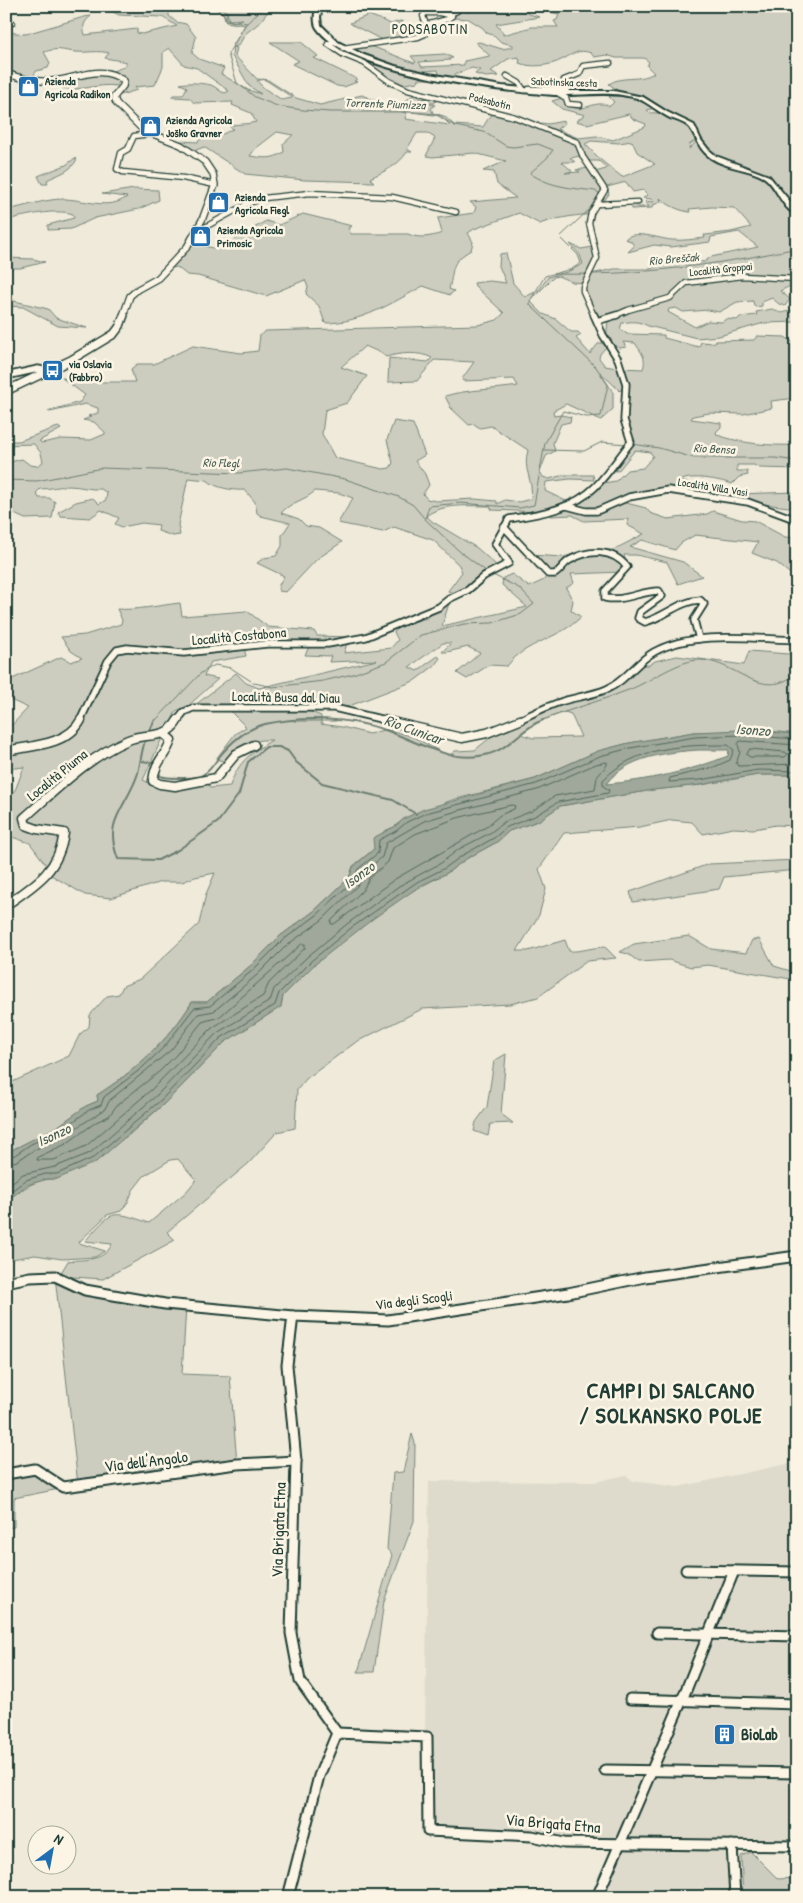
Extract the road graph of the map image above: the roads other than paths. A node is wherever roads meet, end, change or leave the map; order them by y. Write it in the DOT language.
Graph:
graph roads {
  1 [pos="319,6"];
  2 [pos="458,6"];
  3 [pos="531,6"];
  4 [pos="543,7"];
  5 [pos="450,14"];
  6 [pos="6,23"];
  7 [pos="12,23"];
  8 [pos="426,25"];
  9 [pos="335,42"];
  10 [pos="343,48"];
  11 [pos="610,63"];
  12 [pos="6,73"];
  13 [pos="507,76"];
  14 [pos="524,90"];
  15 [pos="558,93"];
  16 [pos="114,97"];
  17 [pos="580,106"];
  18 [pos="150,134"];
  19 [pos="215,185"];
  20 [pos="212,193"];
  21 [pos="638,202"];
  22 [pos="599,204"];
  23 [pos="456,212"];
  24 [pos="797,214"];
  25 [pos="196,232"];
  26 [pos="797,279"];
  27 [pos="597,321"];
  28 [pos="48,371"];
  29 [pos="6,376"];
  30 [pos="6,391"];
  31 [pos="567,506"];
  32 [pos="797,520"];
  33 [pos="504,527"];
  34 [pos="700,639"];
  35 [pos="797,640"];
  36 [pos="164,734"];
  37 [pos="254,745"];
  38 [pos="6,754"];
  39 [pos="6,905"];
  40 [pos="797,1256"];
  41 [pos="6,1282"];
  42 [pos="293,1316"];
  43 [pos="296,1461"];
  44 [pos="6,1474"];
  45 [pos="686,1570"];
  46 [pos="734,1571"];
  47 [pos="797,1572"];
  48 [pos="657,1633"];
  49 [pos="709,1634"];
  50 [pos="797,1636"];
  51 [pos="630,1699"];
  52 [pos="682,1700"];
  53 [pos="797,1704"];
  54 [pos="337,1733"];
  55 [pos="605,1770"];
  56 [pos="652,1770"];
  57 [pos="797,1773"];
  58 [pos="619,1845"];
  59 [pos="732,1845"];
  60 [pos="797,1846"];
  61 [pos="288,1897"];
  62 [pos="597,1897"];
  63 [pos="734,1897"];
  1 -- 9 [label="main road, Sabotinska cesta"];
  2 -- 5 [label="street"];
  3 -- 4 [label="street"];
  5 -- 8 [label="street"];
  5 -- 8 [label="street"];
  6 -- 7 [label="street"];
  8 -- 10 [label="street"];
  9 -- 10 [label="main road, Sabotinska cesta"];
  9 -- 22 [label="street, Podsabotin"];
  10 -- 14 [label="main road, Sabotinska cesta"];
  11 -- 14 [label="street, Podsabotin"];
  12 -- 16 [label="street"];
  13 -- 14 [label="street, Podsabotin"];
  14 -- 15 [label="main road, Sabotinska cesta"];
  15 -- 17 [label="street"];
  15 -- 24 [label="main road, Sabotinska cesta"];
  16 -- 18 [label="street"];
  18 -- 19 [label="street"];
  18 -- 19 [label="street"];
  19 -- 20 [label="street"];
  20 -- 25 [label="street"];
  21 -- 22 [label="street"];
  22 -- 27 [label="street"];
  23 -- 25 [label="street"];
  25 -- 28 [label="street"];
  26 -- 27 [label="street, Località Groppai"];
  27 -- 31 [label="street"];
  28 -- 29 [label="street"];
  28 -- 30 [label="street"];
  31 -- 32 [label="street, Località Villa Vasi"];
  31 -- 33 [label="street"];
  33 -- 34 [label="street"];
  33 -- 38 [label="street, Località Costabona"];
  34 -- 35 [label="street, Località Busa dal Diau"];
  34 -- 36 [label="street, Località Busa dal Diau"];
  36 -- 37 [label="street"];
  36 -- 39 [label="street, Località Piuma"];
  40 -- 42 [label="street, Via degli Scogli"];
  41 -- 42 [label="street, Via degli Scogli"];
  42 -- 43 [label="street, Via Brigata Etna"];
  43 -- 44 [label="street, Via dell'Angolo"];
  43 -- 54 [label="street, Via Brigata Etna"];
  45 -- 46 [label="street"];
  46 -- 47 [label="street"];
  46 -- 49 [label="street"];
  48 -- 49 [label="street"];
  49 -- 50 [label="street"];
  49 -- 52 [label="street"];
  51 -- 52 [label="street"];
  52 -- 53 [label="street"];
  52 -- 56 [label="street"];
  54 -- 58 [label="street, Via Brigata Etna"];
  54 -- 61 [label="street"];
  55 -- 56 [label="street"];
  56 -- 57 [label="street"];
  56 -- 58 [label="street"];
  58 -- 59 [label="street"];
  58 -- 62 [label="street"];
  59 -- 60 [label="street"];
  59 -- 63 [label="street"];
}
